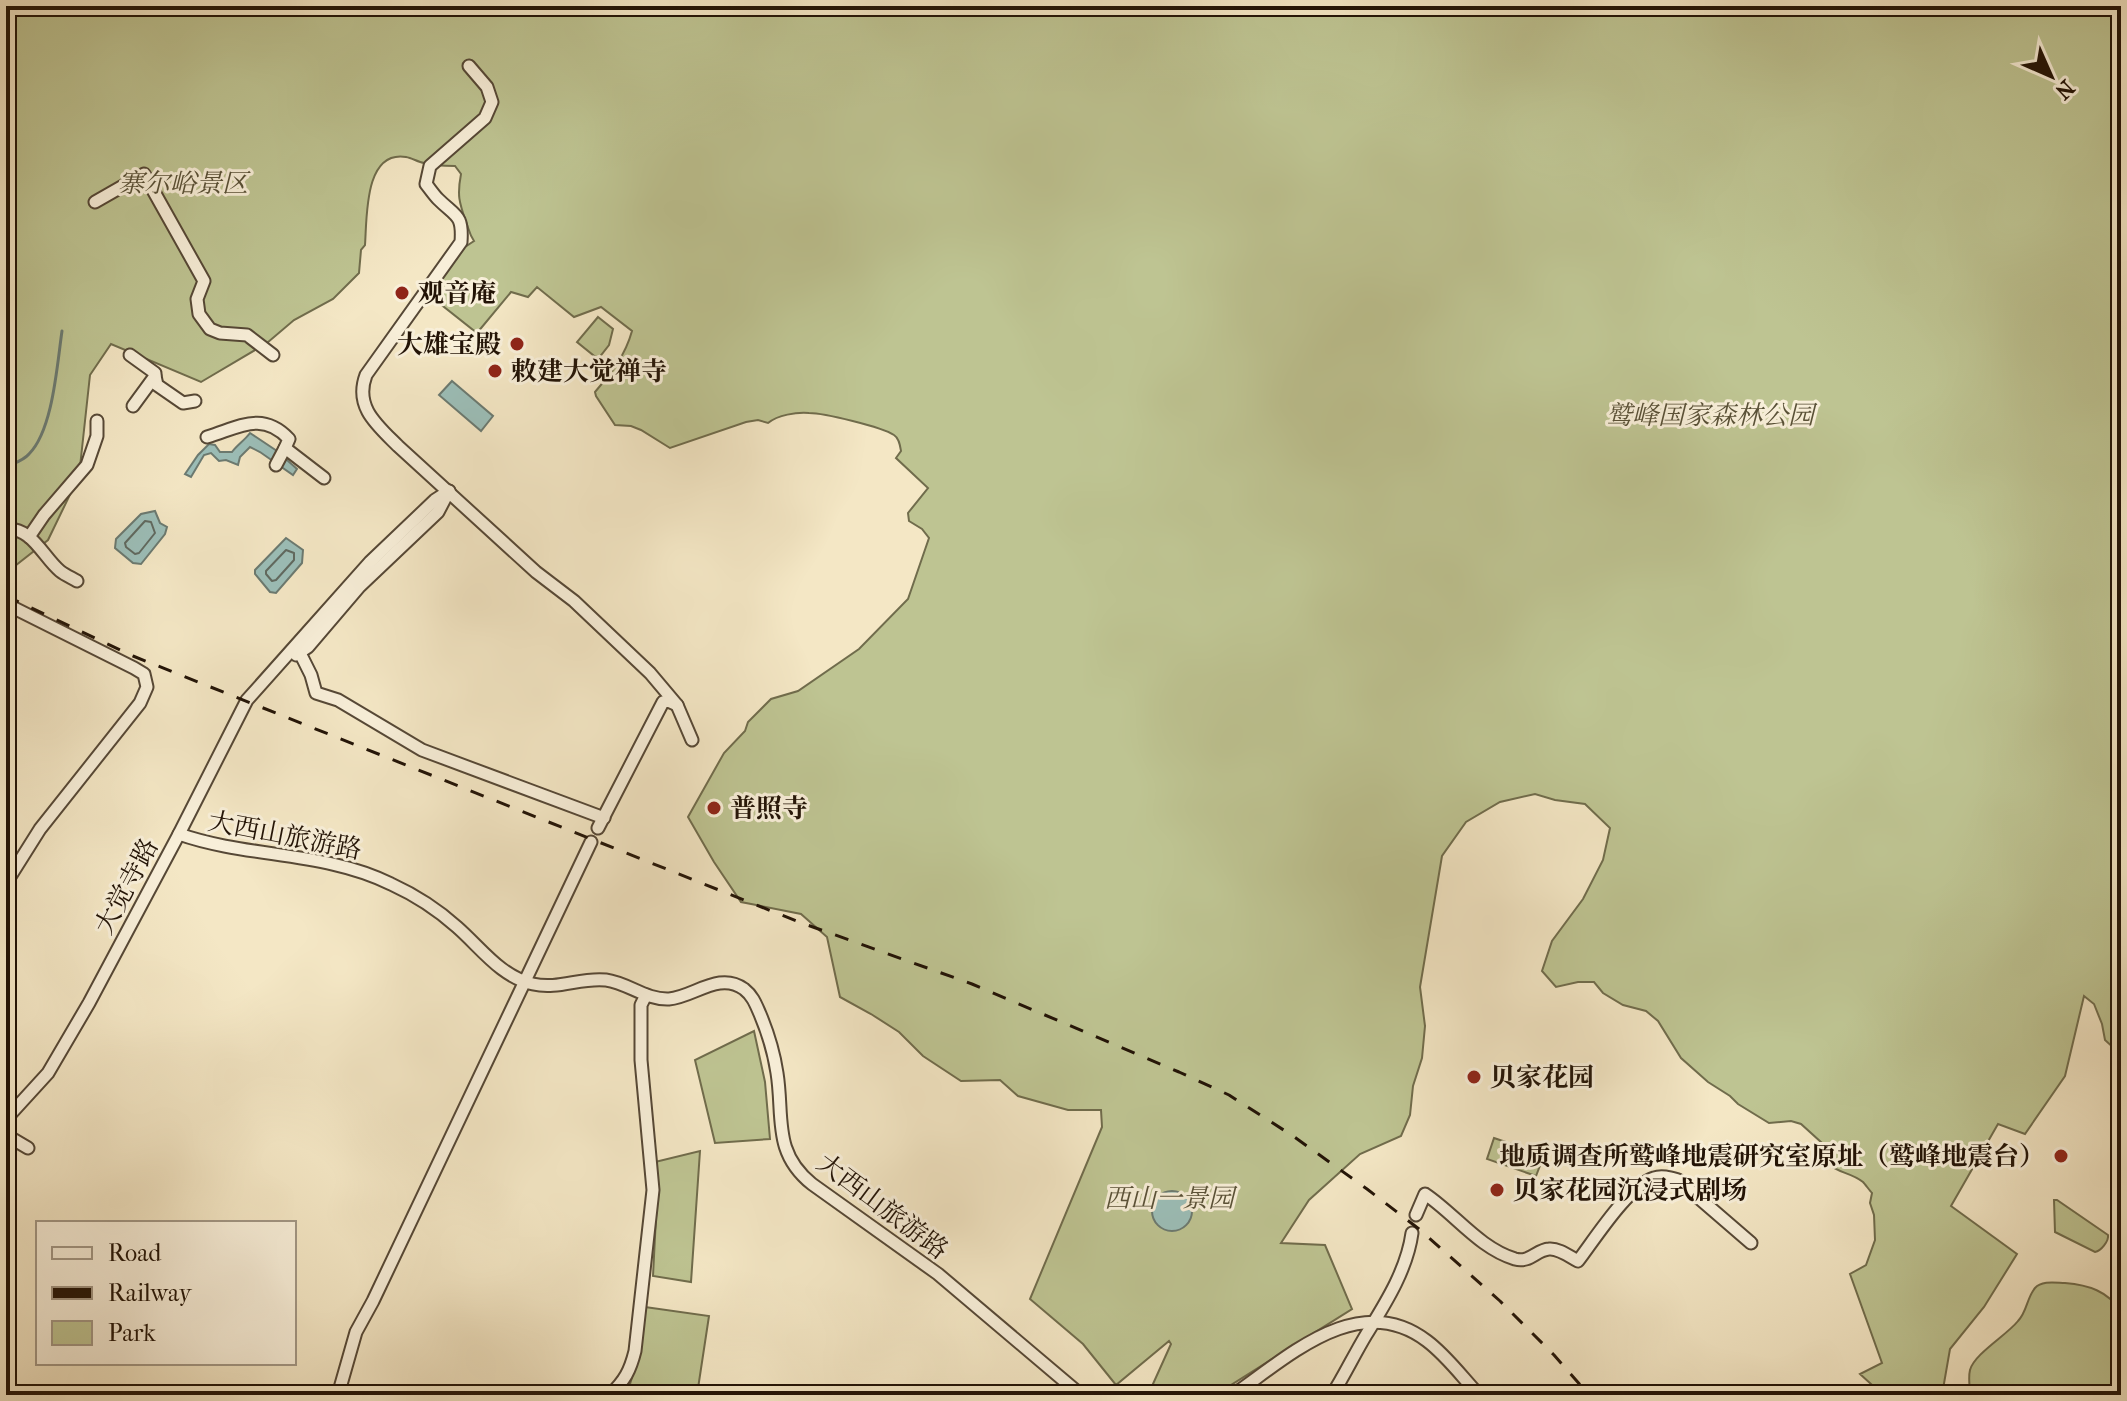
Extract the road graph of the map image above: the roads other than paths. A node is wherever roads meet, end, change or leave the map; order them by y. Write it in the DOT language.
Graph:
graph roads {
  1 [pos="469,66"];
  2 [pos="95,202"];
  3 [pos="130,355"];
  4 [pos="273,355"];
  5 [pos="155,376"];
  6 [pos="195,401"];
  7 [pos="133,406"];
  8 [pos="97,421"];
  9 [pos="207,437"];
  10 [pos="285,448"];
  11 [pos="276,465"];
  12 [pos="324,478"];
  13 [pos="449,491"];
  14 [pos="6,529"];
  15 [pos="29,537"];
  16 [pos="77,581"];
  17 [pos="6,604"];
  18 [pos="300,653"];
  19 [pos="275,668"];
  20 [pos="677,705"];
  21 [pos="692,740"];
  22 [pos="179,834"];
  23 [pos="591,842"];
  24 [pos="6,883"];
  25 [pos="525,982"];
  26 [pos="646,995"];
  27 [pos="6,1119"];
  28 [pos="6,1135"];
  29 [pos="28,1148"];
  30 [pos="1416,1215"];
  31 [pos="1412,1233"];
  32 [pos="1751,1243"];
  33 [pos="1375,1322"];
  34 [pos="338,1395"];
  35 [pos="610,1395"];
  36 [pos="1081,1395"];
  37 [pos="1233,1395"];
  38 [pos="1332,1395"];
  39 [pos="1479,1395"];
  1 -- 13 [label="street"];
  2 -- 4 [label="street"];
  3 -- 5 [label="street"];
  5 -- 6 [label="street"];
  5 -- 7 [label="street"];
  8 -- 15 [label="street"];
  9 -- 10 [label="street"];
  10 -- 11 [label="street"];
  10 -- 12 [label="street"];
  13 -- 18 [label="street, 大觉寺路"];
  13 -- 19 [label="street, 大觉寺路"];
  13 -- 20 [label="street"];
  14 -- 15 [label="street"];
  15 -- 16 [label="street"];
  17 -- 24 [label="street"];
  18 -- 19 [label="street, 大觉寺路"];
  18 -- 20 [label="street"];
  19 -- 22 [label="street, 大觉寺路"];
  20 -- 21 [label="street"];
  22 -- 25 [label="street, 大西山旅游路"];
  22 -- 27 [label="street, 大觉寺路"];
  23 -- 25 [label="street"];
  25 -- 26 [label="street, 大西山旅游路"];
  25 -- 34 [label="street"];
  26 -- 35 [label="street"];
  26 -- 36 [label="street, 大西山旅游路"];
  28 -- 29 [label="street"];
  30 -- 32 [label="street"];
  31 -- 33 [label="street"];
  33 -- 37 [label="street"];
  33 -- 38 [label="street"];
  33 -- 39 [label="street"];
}
